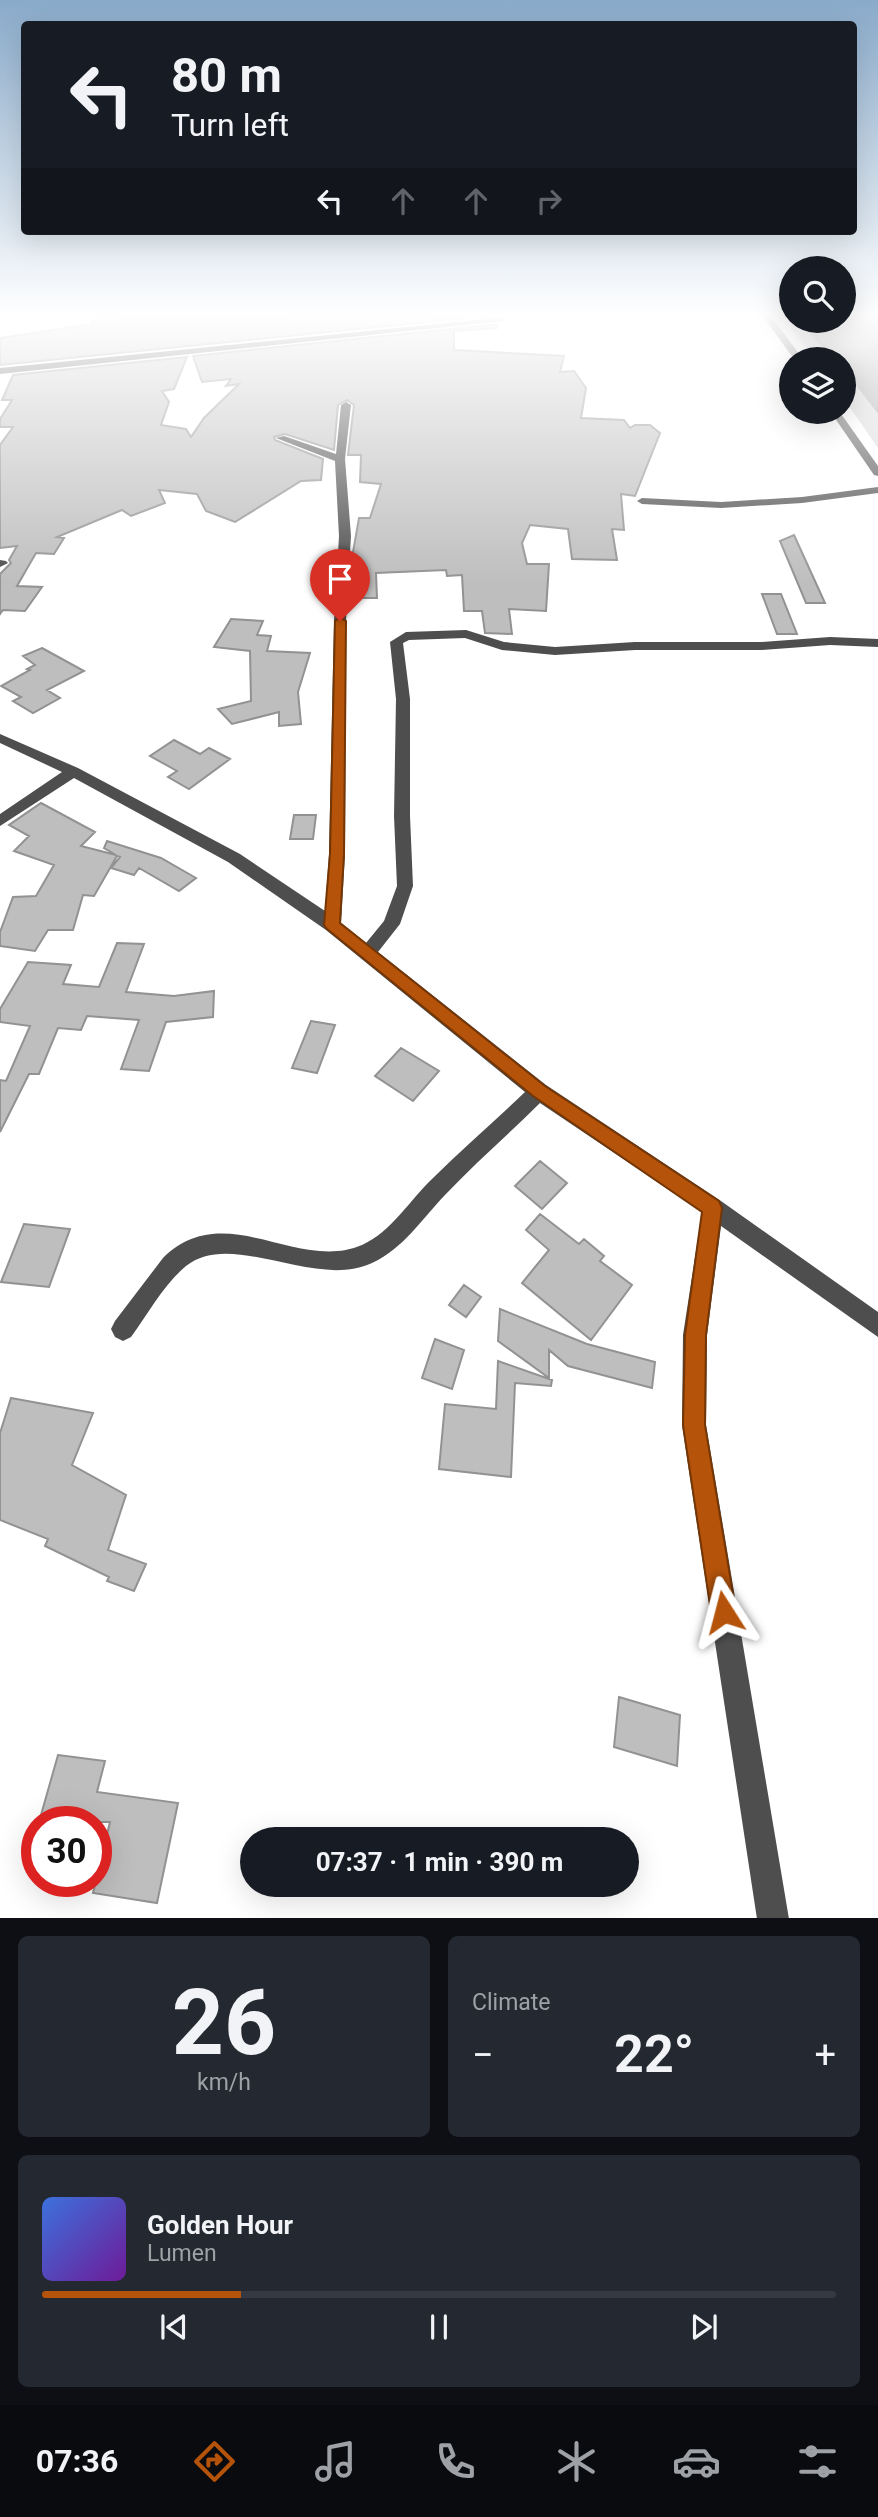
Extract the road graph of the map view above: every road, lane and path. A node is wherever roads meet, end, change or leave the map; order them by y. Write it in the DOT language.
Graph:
graph roads {
  1 [pos="346,405"];
  2 [pos="843,424"];
  3 [pos="281,438"];
  4 [pos="340,459"];
  5 [pos="878,473"];
  6 [pos="878,490"];
  7 [pos="642,501"];
  8 [pos="878,643"];
  9 [pos="0,738"];
  10 [pos="74,771"];
  11 [pos="0,821"];
  12 [pos="332,925"];
  13 [pos="366,953"];
  14 [pos="539,1091"];
  15 [pos="713,1208"];
  16 [pos="878,1326"];
  17 [pos="123,1329"];
  18 [pos="773,1918"];
  1 -- 4 [label="street"];
  2 -- 5 [label="street"];
  3 -- 4 [label="street"];
  4 -- 12 [label="street"];
  6 -- 7 [label="street"];
  8 -- 13 [label="street"];
  9 -- 10 [label="street"];
  10 -- 11 [label="street"];
  10 -- 12 [label="street"];
  12 -- 13 [label="street"];
  13 -- 14 [label="street"];
  14 -- 15 [label="street"];
  14 -- 17 [label="street"];
  15 -- 16 [label="street"];
  15 -- 18 [label="street"];
}
